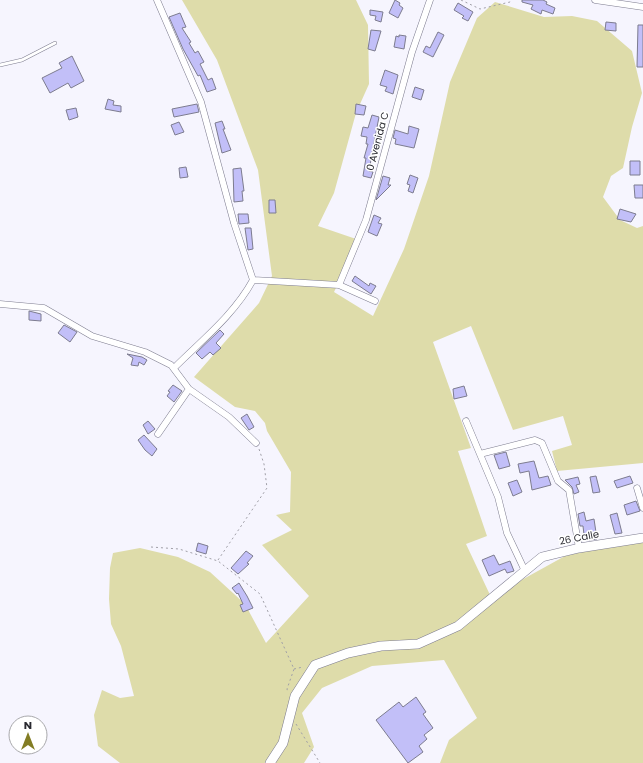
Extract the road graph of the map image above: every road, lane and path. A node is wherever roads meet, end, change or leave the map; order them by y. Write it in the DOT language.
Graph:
graph roads {
  1 [pos="157,0"];
  2 [pos="430,0"];
  3 [pos="461,0"];
  4 [pos="512,0"];
  5 [pos="595,0"];
  6 [pos="643,7"];
  7 [pos="55,43"];
  8 [pos="0,65"];
  9 [pos="253,280"];
  10 [pos="339,286"];
  11 [pos="375,301"];
  12 [pos="0,304"];
  13 [pos="174,368"];
  14 [pos="189,389"];
  15 [pos="466,421"];
  16 [pos="158,434"];
  17 [pos="256,443"];
  18 [pos="480,454"];
  19 [pos="637,488"];
  20 [pos="643,508"];
  21 [pos="643,538"];
  22 [pos="151,547"];
  23 [pos="579,548"];
  24 [pos="218,561"];
  25 [pos="525,571"];
  26 [pos="294,669"];
  27 [pos="290,714"];
  28 [pos="270,763"];
  29 [pos="320,763"];
  1 -- 9 [label="street"];
  2 -- 10 [label="street, 0 Avenida C"];
  3 -- 4 [label="path"];
  5 -- 6 [label="street"];
  7 -- 8 [label="lane"];
  9 -- 10 [label="street"];
  9 -- 13 [label="street"];
  10 -- 11 [label="street"];
  12 -- 13 [label="street"];
  13 -- 14 [label="street"];
  14 -- 16 [label="street"];
  14 -- 17 [label="street"];
  15 -- 18 [label="street"];
  17 -- 24 [label="path"];
  18 -- 23 [label="street"];
  18 -- 25 [label="street"];
  19 -- 20 [label="street"];
  21 -- 23 [label="street, 26 Calle"];
  22 -- 24 [label="path"];
  23 -- 25 [label="street, 26 Calle"];
  24 -- 26 [label="path"];
  25 -- 27 [label="street, 26 Calle"];
  27 -- 28 [label="street, 26 Calle"];
  27 -- 29 [label="path"];
}
